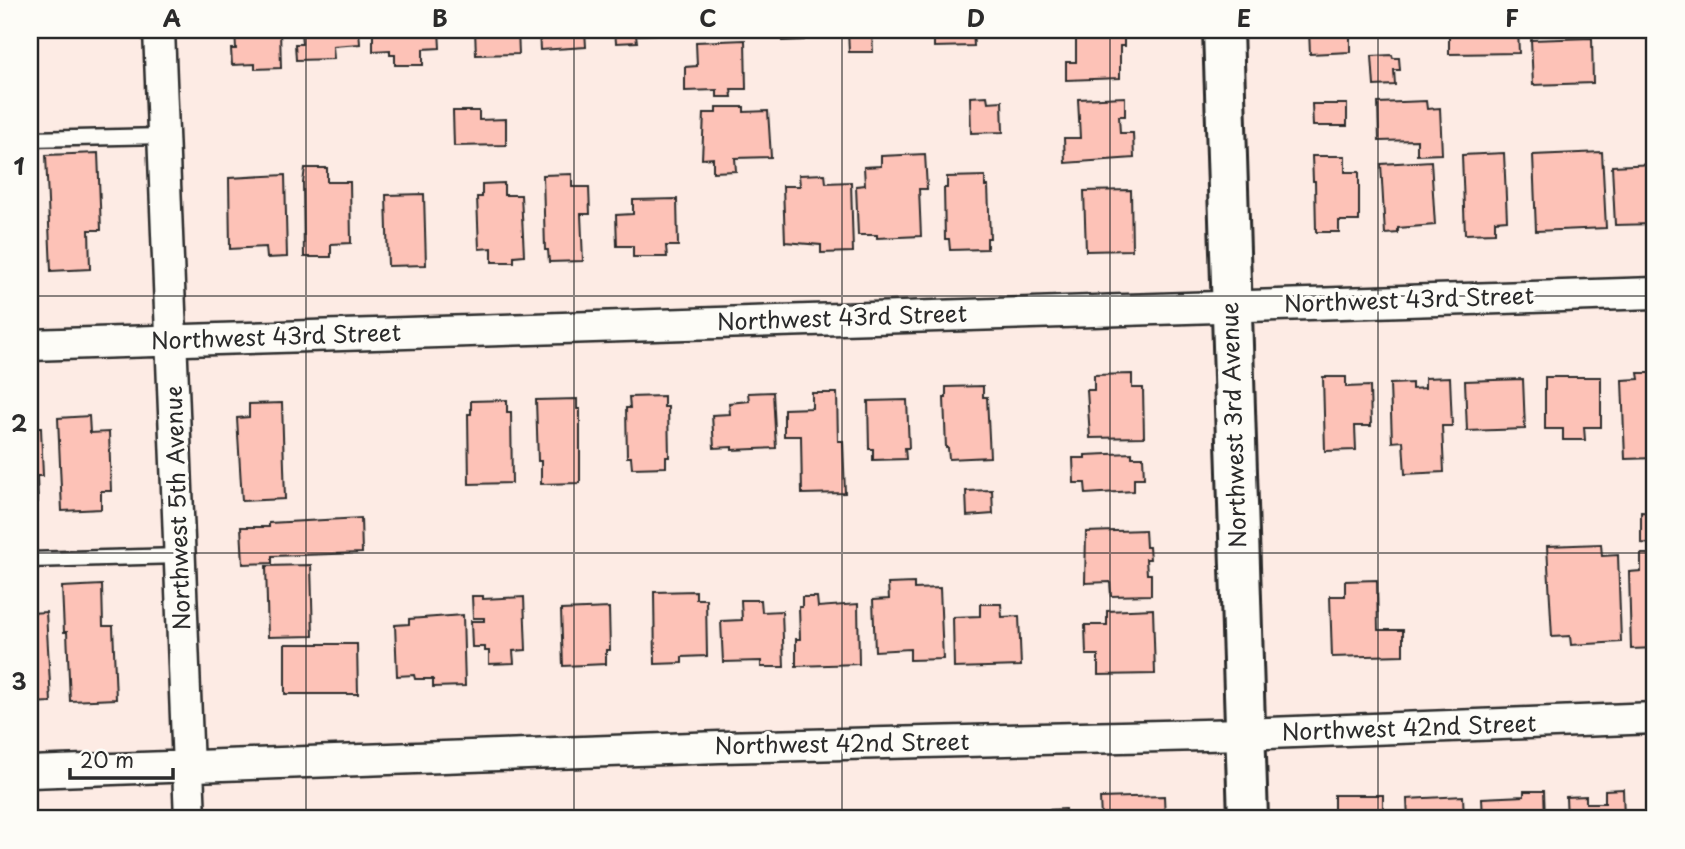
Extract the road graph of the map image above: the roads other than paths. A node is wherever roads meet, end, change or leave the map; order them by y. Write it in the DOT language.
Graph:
graph roads {
  1 [pos="159,30"];
  2 [pos="1223,30"];
  3 [pos="163,135"];
  4 [pos="30,139"];
  5 [pos="1655,293"];
  6 [pos="1230,305"];
  7 [pos="173,340"];
  8 [pos="30,345"];
  9 [pos="180,556"];
  10 [pos="30,560"];
  11 [pos="1655,719"];
  12 [pos="1244,734"];
  13 [pos="187,767"];
  14 [pos="30,772"];
  15 [pos="190,819"];
  16 [pos="1248,819"];
  1 -- 3 [label="street, Northwest 5th Avenue"];
  2 -- 6 [label="street, Northwest 3rd Avenue"];
  3 -- 4 [label="lane"];
  3 -- 7 [label="street, Northwest 5th Avenue"];
  5 -- 6 [label="street, Northwest 43rd Street"];
  6 -- 7 [label="street, Northwest 43rd Street"];
  6 -- 12 [label="street, Northwest 3rd Avenue"];
  7 -- 8 [label="street, Northwest 43rd Street"];
  7 -- 9 [label="street, Northwest 5th Avenue"];
  9 -- 10 [label="lane"];
  9 -- 13 [label="street, Northwest 5th Avenue"];
  11 -- 12 [label="street, Northwest 42nd Street"];
  12 -- 13 [label="street, Northwest 42nd Street"];
  12 -- 16 [label="street, Northwest 3rd Avenue"];
  13 -- 14 [label="street, Northwest 42nd Street"];
  13 -- 15 [label="street, Northwest 5th Avenue"];
}
